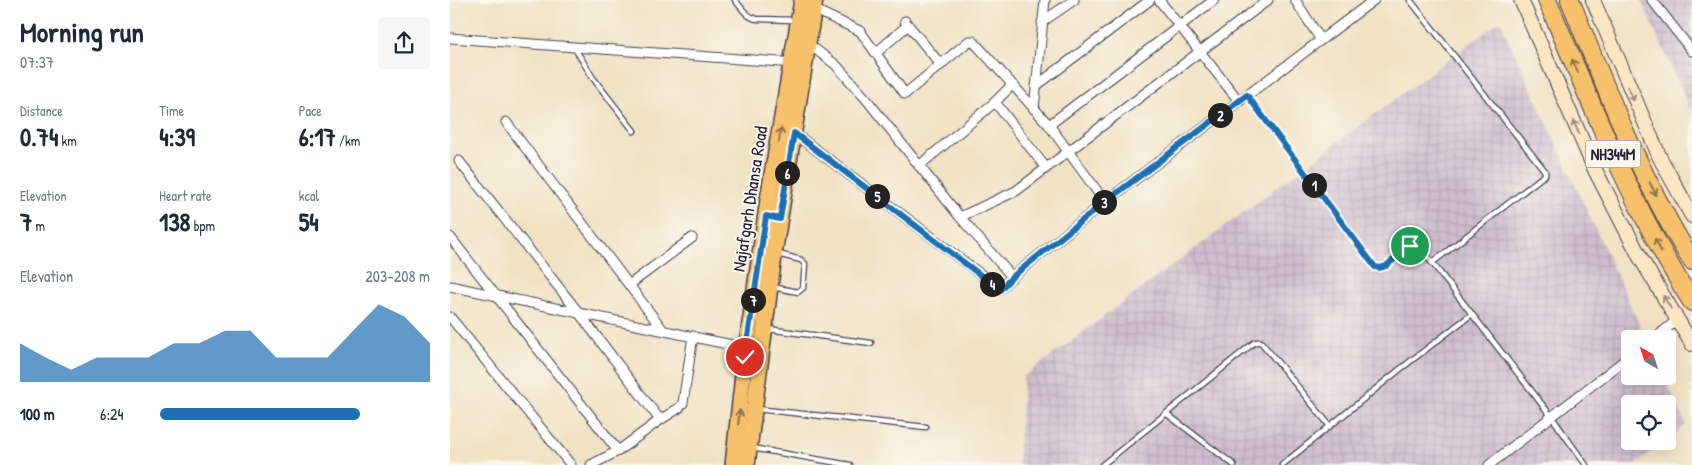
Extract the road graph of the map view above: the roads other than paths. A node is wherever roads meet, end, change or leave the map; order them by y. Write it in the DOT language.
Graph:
graph roads {
  1 [pos="735,0"];
  2 [pos="1044,0"];
  3 [pos="1074,0"];
  4 [pos="1150,0"];
  5 [pos="1159,0"];
  6 [pos="1214,0"];
  7 [pos="1268,0"];
  8 [pos="1295,0"];
  9 [pos="1374,0"];
  10 [pos="1410,0"];
  11 [pos="1521,0"];
  12 [pos="1547,0"];
  13 [pos="1570,0"];
  14 [pos="1593,0"];
  15 [pos="1656,1"];
  16 [pos="810,3"];
  17 [pos="1137,4"];
  18 [pos="799,20"];
  19 [pos="1042,22"];
  20 [pos="1179,26"];
  21 [pos="450,38"];
  22 [pos="1322,40"];
  23 [pos="802,41"];
  24 [pos="574,47"];
  25 [pos="1692,51"];
  26 [pos="1200,52"];
  27 [pos="876,53"];
  28 [pos="798,64"];
  29 [pos="941,65"];
  30 [pos="1012,85"];
  31 [pos="1036,86"];
  32 [pos="1243,98"];
  33 [pos="995,102"];
  34 [pos="1034,109"];
  35 [pos="506,122"];
  36 [pos="1049,125"];
  37 [pos="634,131"];
  38 [pos="794,133"];
  39 [pos="1068,152"];
  40 [pos="459,161"];
  41 [pos="920,166"];
  42 [pos="1046,168"];
  43 [pos="1105,202"];
  44 [pos="1692,216"];
  45 [pos="960,217"];
  46 [pos="773,218"];
  47 [pos="450,236"];
  48 [pos="692,238"];
  49 [pos="774,252"];
  50 [pos="1692,261"];
  51 [pos="1432,263"];
  52 [pos="1012,277"];
  53 [pos="629,285"];
  54 [pos="450,286"];
  55 [pos="764,289"];
  56 [pos="496,296"];
  57 [pos="1692,302"];
  58 [pos="578,313"];
  59 [pos="1472,314"];
  60 [pos="450,317"];
  61 [pos="1677,320"];
  62 [pos="764,328"];
  63 [pos="663,330"];
  64 [pos="1665,330"];
  65 [pos="693,336"];
  66 [pos="871,343"];
  67 [pos="1692,344"];
  68 [pos="753,350"];
  69 [pos="1621,363"];
  70 [pos="754,409"];
  71 [pos="1167,414"];
  72 [pos="1551,416"];
  73 [pos="660,420"];
  74 [pos="1330,426"];
  75 [pos="926,427"];
  76 [pos="742,447"];
  77 [pos="618,451"];
  78 [pos="571,465"];
  79 [pos="591,465"];
  80 [pos="733,465"];
  81 [pos="747,465"];
  82 [pos="850,465"];
  83 [pos="1102,465"];
  84 [pos="1234,465"];
  85 [pos="1282,465"];
  86 [pos="1489,465"];
  87 [pos="1586,465"];
  1 -- 18 [label="lane"];
  2 -- 19 [label="street"];
  3 -- 19 [label="street"];
  4 -- 17 [label="street"];
  5 -- 20 [label="street"];
  6 -- 20 [label="street"];
  7 -- 26 [label="street"];
  8 -- 22 [label="street"];
  9 -- 22 [label="street"];
  10 -- 51 [label="lane"];
  61 -- 11 [label="street, one-way"];
  57 -- 12 [label="highway, NH344M, one-way"];
  13 -- 50 [label="highway, NH344M, one-way"];
  14 -- 44 [label="street, one-way"];
  15 -- 25 [label="street"];
  16 -- 18 [label="main road"];
  16 -- 23 [label="main road"];
  16 -- 27 [label="street"];
  17 -- 31 [label="street"];
  18 -- 23 [label="main road"];
  19 -- 31 [label="street"];
  20 -- 26 [label="street"];
  20 -- 36 [label="street"];
  21 -- 24 [label="street"];
  22 -- 32 [label="street"];
  23 -- 28 [label="main road"];
  23 -- 41 [label="street"];
  24 -- 28 [label="street"];
  24 -- 37 [label="lane"];
  26 -- 32 [label="street"];
  26 -- 39 [label="street"];
  27 -- 29 [label="street"];
  27 -- 29 [label="street"];
  28 -- 38 [label="main road"];
  46 -- 28 [label="main road, Najafgarh Dhansa Road, one-way"];
  29 -- 30 [label="street"];
  30 -- 33 [label="street"];
  30 -- 34 [label="street"];
  31 -- 34 [label="street"];
  32 -- 43 [label="street"];
  32 -- 51 [label="lane"];
  33 -- 41 [label="street"];
  33 -- 42 [label="street"];
  34 -- 36 [label="street"];
  35 -- 53 [label="street"];
  36 -- 39 [label="street"];
  38 -- 46 [label="main road"];
  38 -- 52 [label="street"];
  39 -- 42 [label="street"];
  39 -- 43 [label="street"];
  40 -- 58 [label="street"];
  41 -- 45 [label="street"];
  42 -- 45 [label="street"];
  43 -- 52 [label="street"];
  45 -- 52 [label="street"];
  46 -- 49 [label="main road"];
  46 -- 55 [label="main road, Najafgarh Dhansa Road"];
  47 -- 56 [label="street"];
  48 -- 53 [label="street"];
  49 -- 55 [label="main road"];
  49 -- 55 [label="lane"];
  51 -- 59 [label="lane"];
  53 -- 63 [label="street"];
  54 -- 56 [label="street"];
  55 -- 62 [label="main road"];
  55 -- 68 [label="main road, Najafgarh Dhansa Road"];
  56 -- 58 [label="street"];
  56 -- 77 [label="street"];
  58 -- 63 [label="street"];
  58 -- 73 [label="street"];
  59 -- 72 [label="lane"];
  59 -- 74 [label="lane"];
  60 -- 78 [label="street"];
  61 -- 64 [label="street"];
  61 -- 67 [label="street"];
  62 -- 66 [label="lane"];
  62 -- 68 [label="main road"];
  63 -- 65 [label="street"];
  65 -- 68 [label="street"];
  65 -- 73 [label="street"];
  68 -- 70 [label="main road"];
  76 -- 68 [label="main road, Najafgarh Dhansa Road, one-way"];
  69 -- 72 [label="street"];
  70 -- 75 [label="lane"];
  70 -- 76 [label="main road"];
  71 -- 74 [label="lane"];
  71 -- 83 [label="lane"];
  71 -- 84 [label="lane"];
  72 -- 86 [label="street"];
  72 -- 87 [label="lane"];
  73 -- 77 [label="street"];
  74 -- 85 [label="lane"];
  76 -- 80 [label="main road, Najafgarh Dhansa Road"];
  76 -- 81 [label="main road"];
  76 -- 82 [label="lane"];
  77 -- 79 [label="street"];
}
